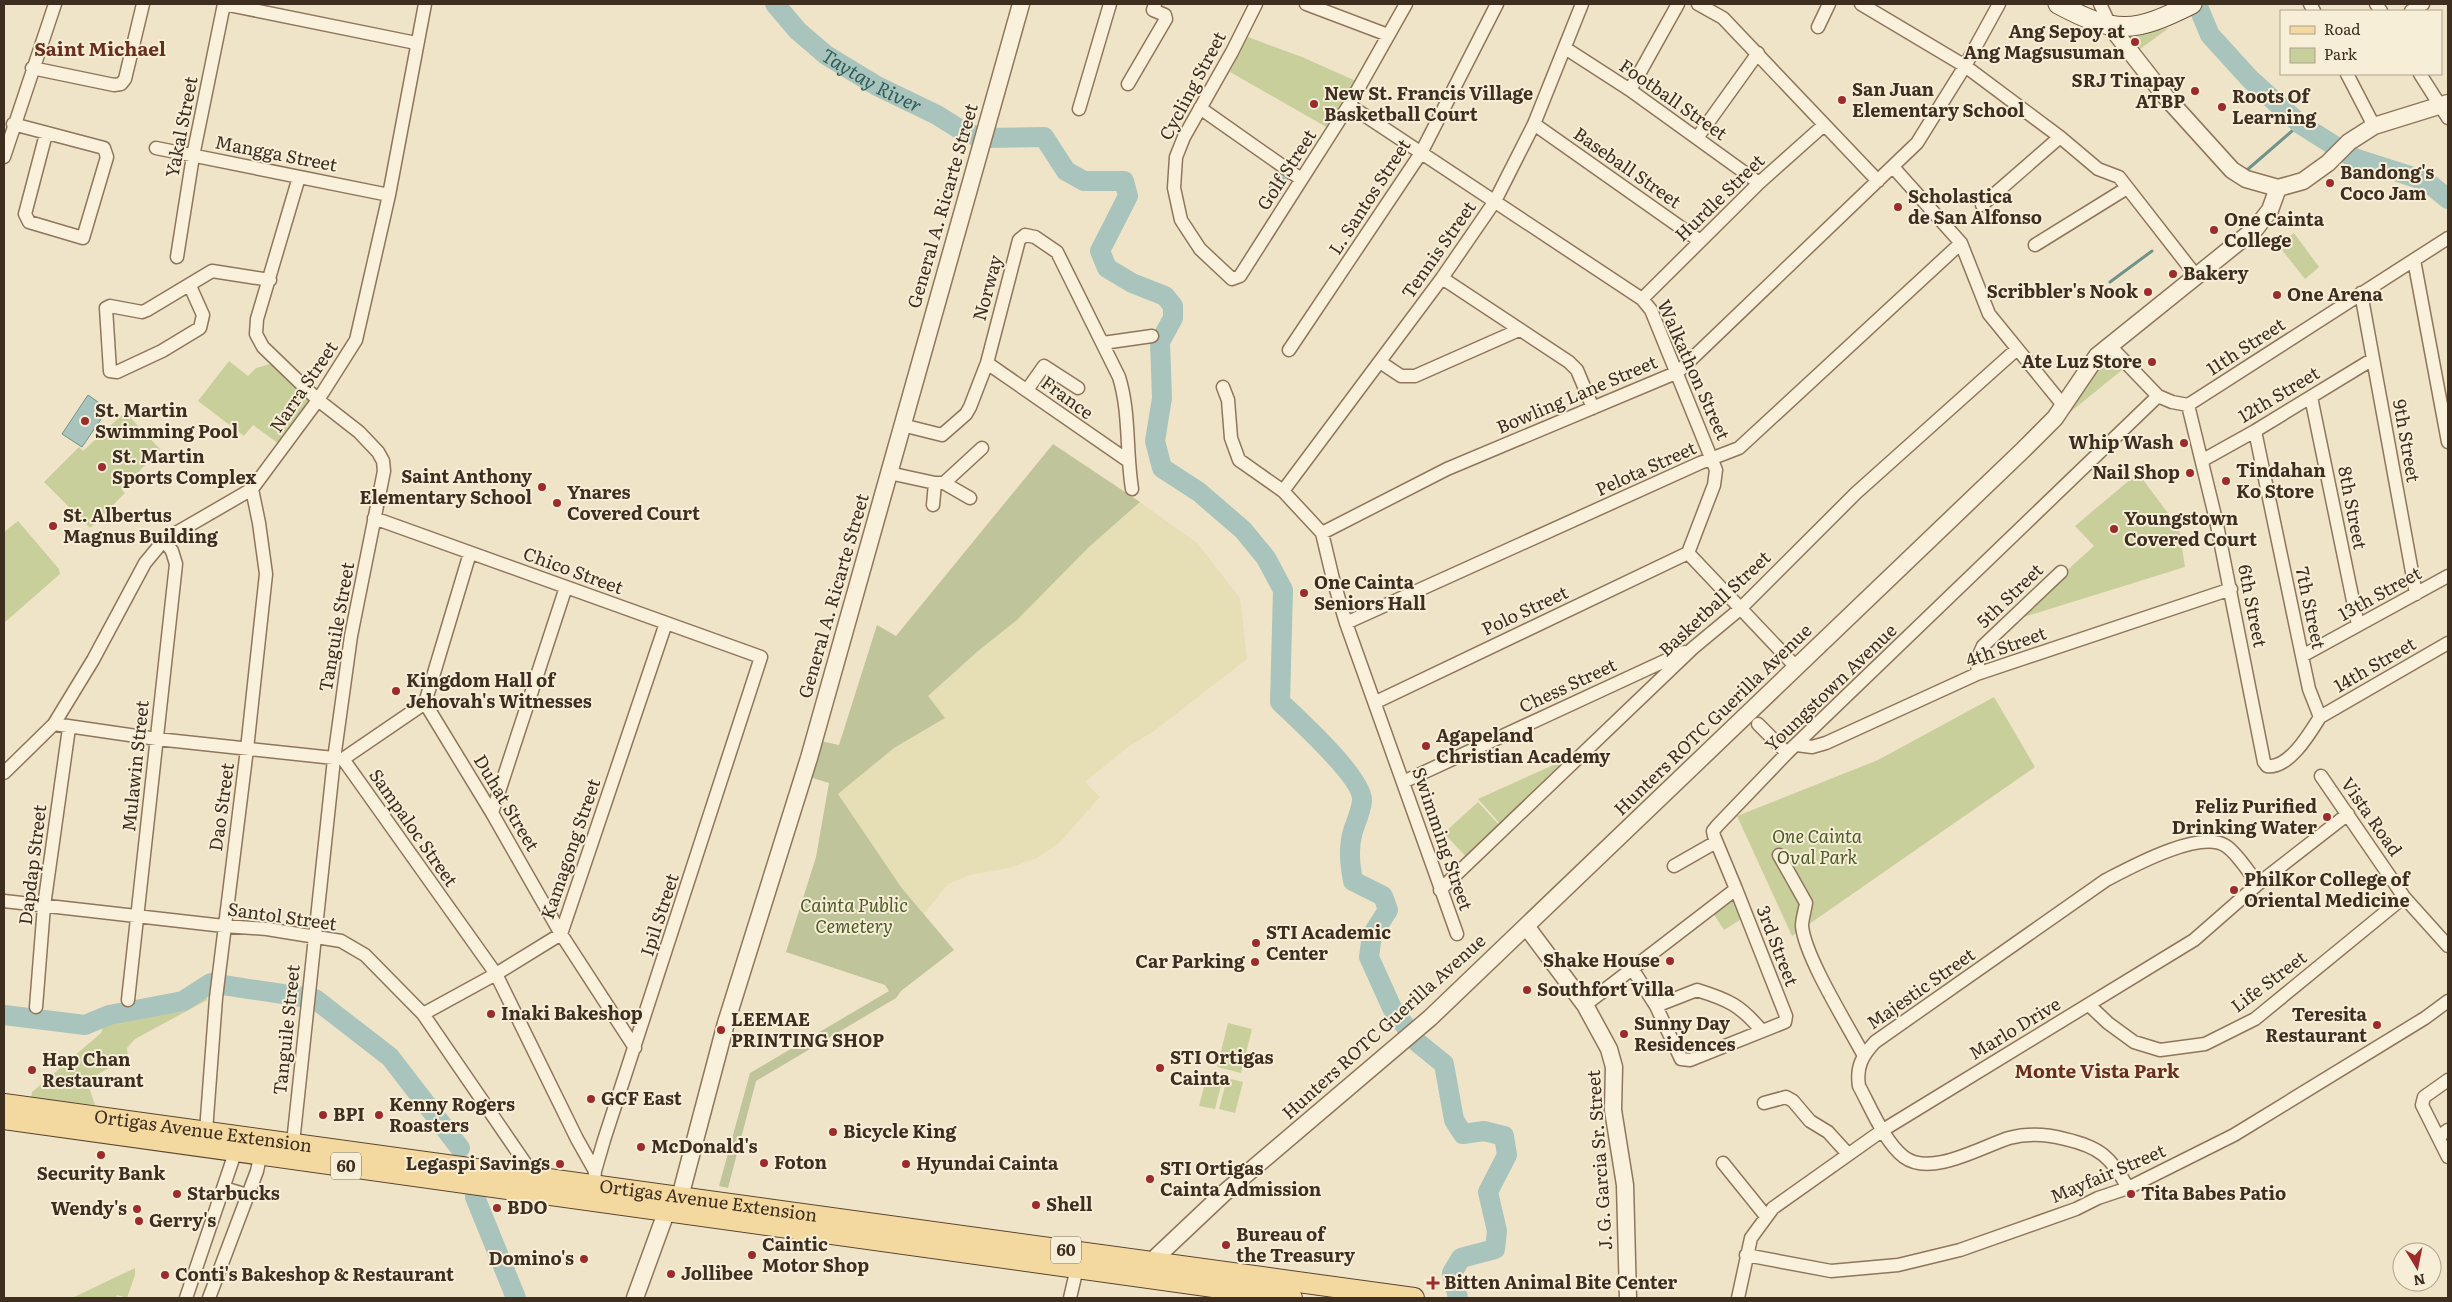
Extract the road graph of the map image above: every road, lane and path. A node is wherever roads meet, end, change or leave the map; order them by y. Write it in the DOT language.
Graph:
graph roads {
  1 [pos="55,4"];
  2 [pos="143,4"];
  3 [pos="224,4"];
  4 [pos="425,4"];
  5 [pos="1021,4"];
  6 [pos="1110,4"];
  7 [pos="1155,4"];
  8 [pos="1256,4"];
  9 [pos="1306,4"];
  10 [pos="1406,4"];
  11 [pos="1498,4"];
  12 [pos="1582,4"];
  13 [pos="1678,4"];
  14 [pos="1698,4"];
  15 [pos="1829,4"];
  16 [pos="1861,4"];
  17 [pos="2000,4"];
  18 [pos="2058,4"];
  19 [pos="2100,4"];
  20 [pos="2189,5"];
  21 [pos="1818,26"];
  22 [pos="2112,27"];
  23 [pos="1388,35"];
  24 [pos="416,43"];
  25 [pos="1565,48"];
  26 [pos="1758,53"];
  27 [pos="1966,66"];
  28 [pos="32,68"];
  29 [pos="2348,75"];
  30 [pos="2421,75"];
  31 [pos="1128,84"];
  32 [pos="1630,90"];
  33 [pos="1349,105"];
  34 [pos="1200,108"];
  35 [pos="1079,109"];
  36 [pos="2446,109"];
  37 [pos="13,124"];
  38 [pos="1534,124"];
  39 [pos="1824,125"];
  40 [pos="2374,126"];
  41 [pos="46,134"];
  42 [pos="2060,137"];
  43 [pos="1697,138"];
  44 [pos="156,148"];
  45 [pos="1421,153"];
  46 [pos="193,156"];
  47 [pos="4,157"];
  48 [pos="1885,174"];
  49 [pos="299,177"];
  50 [pos="1302,179"];
  51 [pos="1759,183"];
  52 [pos="2128,188"];
  53 [pos="2278,188"];
  54 [pos="390,194"];
  55 [pos="1496,201"];
  56 [pos="1982,206"];
  57 [pos="2448,238"];
  58 [pos="1700,241"];
  59 [pos="1961,243"];
  60 [pos="2035,245"];
  61 [pos="177,257"];
  62 [pos="2414,260"];
  63 [pos="1240,276"];
  64 [pos="2197,277"];
  65 [pos="1442,278"];
  66 [pos="270,280"];
  67 [pos="190,286"];
  68 [pos="2361,294"];
  69 [pos="1642,299"];
  70 [pos="1519,330"];
  71 [pos="1152,336"];
  72 [pos="1103,344"];
  73 [pos="2109,345"];
  74 [pos="2017,349"];
  75 [pos="1288,350"];
  76 [pos="2373,359"];
  77 [pos="1380,362"];
  78 [pos="987,363"];
  79 [pos="1678,372"];
  80 [pos="1224,387"];
  81 [pos="1078,388"];
  82 [pos="1027,390"];
  83 [pos="2158,396"];
  84 [pos="2311,397"];
  85 [pos="318,400"];
  86 [pos="2064,405"];
  87 [pos="2188,405"];
  88 [pos="1593,408"];
  89 [pos="902,424"];
  90 [pos="2255,431"];
  91 [pos="2448,442"];
  92 [pos="982,448"];
  93 [pos="1712,459"];
  94 [pos="1127,460"];
  95 [pos="2203,460"];
  96 [pos="889,473"];
  97 [pos="939,483"];
  98 [pos="252,489"];
  99 [pos="1132,489"];
  100 [pos="1283,491"];
  101 [pos="970,498"];
  102 [pos="932,505"];
  103 [pos="374,518"];
  104 [pos="1322,533"];
  105 [pos="164,540"];
  106 [pos="470,553"];
  107 [pos="1688,553"];
  108 [pos="2061,572"];
  109 [pos="2448,576"];
  110 [pos="566,587"];
  111 [pos="2231,589"];
  112 [pos="2416,594"];
  113 [pos="1740,609"];
  114 [pos="666,623"];
  115 [pos="1346,623"];
  116 [pos="2358,626"];
  117 [pos="2448,643"];
  118 [pos="1693,648"];
  119 [pos="1979,655"];
  120 [pos="2302,656"];
  121 [pos="761,657"];
  122 [pos="1797,668"];
  123 [pos="1990,670"];
  124 [pos="1977,674"];
  125 [pos="1376,702"];
  126 [pos="425,703"];
  127 [pos="2320,717"];
  128 [pos="54,724"];
  129 [pos="1758,724"];
  130 [pos="69,728"];
  131 [pos="1814,728"];
  132 [pos="156,739"];
  133 [pos="1826,743"];
  134 [pos="248,749"];
  135 [pos="1792,749"];
  136 [pos="338,759"];
  137 [pos="4,773"];
  138 [pos="2321,776"];
  139 [pos="1403,782"];
  140 [pos="492,813"];
  141 [pos="2348,814"];
  142 [pos="1716,842"];
  143 [pos="1779,855"];
  144 [pos="1674,866"];
  145 [pos="2258,884"];
  146 [pos="1440,890"];
  147 [pos="1736,890"];
  148 [pos="2404,897"];
  149 [pos="4,901"];
  150 [pos="44,906"];
  151 [pos="137,916"];
  152 [pos="224,926"];
  153 [pos="1526,926"];
  154 [pos="561,934"];
  155 [pos="1457,934"];
  156 [pos="315,936"];
  157 [pos="2448,946"];
  158 [pos="1633,970"];
  159 [pos="496,974"];
  160 [pos="128,1000"];
  161 [pos="2448,1001"];
  162 [pos="1585,1005"];
  163 [pos="2089,1005"];
  164 [pos="1656,1006"];
  165 [pos="36,1007"];
  166 [pos="423,1014"];
  167 [pos="1762,1031"];
  168 [pos="635,1048"];
  169 [pos="1863,1054"];
  170 [pos="2448,1080"];
  171 [pos="1764,1103"];
  172 [pos="4,1104"];
  173 [pos="4,1119"];
  174 [pos="1883,1130"];
  175 [pos="2448,1130"];
  176 [pos="206,1131"];
  177 [pos="2438,1137"];
  178 [pos="292,1142"];
  179 [pos="238,1143"];
  180 [pos="263,1147"];
  181 [pos="1848,1154"];
  182 [pos="2448,1157"];
  183 [pos="1723,1163"];
  184 [pos="534,1176"];
  185 [pos="594,1178"];
  186 [pos="224,1188"];
  187 [pos="2128,1188"];
  188 [pos="248,1195"];
  189 [pos="674,1204"];
  190 [pos="1766,1215"];
  191 [pos="1746,1256"];
  192 [pos="1151,1262"];
  193 [pos="1077,1268"];
  194 [pos="186,1298"];
  195 [pos="209,1298"];
  196 [pos="636,1298"];
  197 [pos="1070,1298"];
  198 [pos="1292,1298"];
  199 [pos="1408,1298"];
  200 [pos="1628,1298"];
  201 [pos="1738,1298"];
  1 -- 28 [label="street"];
  2 -- 28 [label="street"];
  3 -- 24 [label="street"];
  3 -- 46 [label="street, Yakal Street"];
  4 -- 24 [label="street, Narra Street"];
  5 -- 89 [label="street, General A. Ricarte Street"];
  6 -- 35 [label="street"];
  7 -- 31 [label="street"];
  8 -- 34 [label="street, Cycling Street"];
  9 -- 23 [label="street"];
  10 -- 23 [label="street, Golf Street"];
  11 -- 45 [label="street, L. Santos Street"];
  12 -- 25 [label="street, Tennis Street"];
  13 -- 32 [label="street"];
  14 -- 26 [label="street"];
  15 -- 21 [label="street"];
  16 -- 27 [label="street"];
  17 -- 27 [label="street, Bowling Lane Street"];
  18 -- 22 [label="main road"];
  19 -- 22 [label="street"];
  20 -- 22 [label="main road"];
  22 -- 53 [label="street"];
  23 -- 33 [label="street, Golf Street"];
  24 -- 54 [label="street, Narra Street"];
  25 -- 32 [label="street, Football Street"];
  25 -- 38 [label="street, Tennis Street"];
  26 -- 39 [label="street"];
  26 -- 43 [label="street"];
  27 -- 42 [label="street"];
  27 -- 48 [label="street, Bowling Lane Street"];
  28 -- 37 [label="street"];
  29 -- 40 [label="street"];
  30 -- 36 [label="street"];
  32 -- 43 [label="street, Football Street"];
  33 -- 45 [label="street, Walkathon Street"];
  33 -- 50 [label="street, Golf Street"];
  34 -- 50 [label="street"];
  34 -- 63 [label="street, Cycling Street"];
  36 -- 40 [label="street"];
  37 -- 41 [label="street"];
  37 -- 47 [label="street"];
  38 -- 55 [label="street, Tennis Street"];
  38 -- 58 [label="street, Baseball Street"];
  39 -- 48 [label="street"];
  39 -- 51 [label="street, Hurdle Street"];
  40 -- 53 [label="street"];
  41 -- 41 [label="street"];
  42 -- 52 [label="street"];
  42 -- 56 [label="street"];
  43 -- 51 [label="street, Football Street"];
  44 -- 46 [label="street, Mangga Street"];
  45 -- 55 [label="street, Walkathon Street"];
  45 -- 75 [label="street, L. Santos Street"];
  46 -- 49 [label="street, Mangga Street"];
  46 -- 61 [label="street, Yakal Street"];
  48 -- 59 [label="street"];
  48 -- 79 [label="street, Bowling Lane Street"];
  49 -- 54 [label="street, Mangga Street"];
  49 -- 66 [label="street, Tanguile Street"];
  50 -- 63 [label="street, Golf Street"];
  51 -- 58 [label="street, Hurdle Street"];
  52 -- 60 [label="street"];
  52 -- 64 [label="street"];
  53 -- 64 [label="street, Hunters ROTC Guerilla Avenue"];
  54 -- 85 [label="street, Narra Street"];
  55 -- 65 [label="street, Tennis Street"];
  55 -- 69 [label="street, Walkathon Street"];
  57 -- 62 [label="street, 11th Street"];
  58 -- 69 [label="street, Hurdle Street"];
  59 -- 74 [label="street"];
  59 -- 93 [label="street, Pelota Street"];
  62 -- 68 [label="street, 11th Street"];
  62 -- 91 [label="street"];
  64 -- 73 [label="street, Hunters ROTC Guerilla Avenue"];
  65 -- 70 [label="street"];
  65 -- 77 [label="street, Tennis Street"];
  66 -- 67 [label="street"];
  66 -- 85 [label="street, Tanguile Street"];
  67 -- 67 [label="street"];
  68 -- 76 [label="street, 9th Street"];
  68 -- 87 [label="street, 11th Street"];
  69 -- 79 [label="street, Walkathon Street"];
  70 -- 77 [label="street"];
  70 -- 88 [label="street"];
  71 -- 72 [label="street"];
  72 -- 78 [label="street, Norway"];
  72 -- 94 [label="street"];
  73 -- 83 [label="street"];
  73 -- 86 [label="street, Hunters ROTC Guerilla Avenue"];
  74 -- 86 [label="street"];
  74 -- 113 [label="street, Basketball Street"];
  76 -- 84 [label="street, 12th Street"];
  76 -- 112 [label="street, 9th Street"];
  77 -- 100 [label="street, Tennis Street"];
  78 -- 82 [label="street, France"];
  78 -- 89 [label="street, Norway"];
  79 -- 88 [label="street, Bowling Lane Street"];
  79 -- 93 [label="street, Walkathon Street"];
  80 -- 100 [label="street, Swimming Street"];
  81 -- 82 [label="street"];
  82 -- 94 [label="street, France"];
  83 -- 87 [label="street"];
  83 -- 131 [label="street, Youngstown Avenue"];
  84 -- 90 [label="street, 12th Street"];
  84 -- 116 [label="street, 8th Street"];
  85 -- 98 [label="street, Narra Street"];
  85 -- 103 [label="street, Tanguile Street"];
  86 -- 122 [label="street, Hunters ROTC Guerilla Avenue"];
  87 -- 95 [label="street, 6th Street"];
  88 -- 104 [label="street, Bowling Lane Street"];
  89 -- 96 [label="street, General A. Ricarte Street"];
  90 -- 95 [label="street, 12th Street"];
  90 -- 120 [label="street, 7th Street"];
  92 -- 97 [label="street"];
  93 -- 107 [label="street, Walkathon Street"];
  93 -- 115 [label="street, Pelota Street"];
  94 -- 99 [label="street"];
  95 -- 111 [label="street, 6th Street"];
  96 -- 97 [label="street"];
  96 -- 189 [label="street, General A. Ricarte Street"];
  97 -- 101 [label="street"];
  97 -- 102 [label="street"];
  98 -- 105 [label="street, Narra Street"];
  98 -- 134 [label="street, Dao Street"];
  100 -- 104 [label="street, Swimming Street"];
  103 -- 106 [label="street, Chico Street"];
  103 -- 136 [label="street, Tanguile Street"];
  104 -- 115 [label="street, Swimming Street"];
  105 -- 128 [label="street, Narra Street"];
  105 -- 132 [label="street, Mulawin Street"];
  106 -- 110 [label="street, Chico Street"];
  106 -- 126 [label="street"];
  107 -- 113 [label="street"];
  107 -- 125 [label="street, Polo Street"];
  108 -- 119 [label="street, 5th Street"];
  109 -- 112 [label="street, 13th Street"];
  110 -- 114 [label="street, Chico Street"];
  110 -- 140 [label="street"];
  111 -- 123 [label="street, 4th Street"];
  111 -- 127 [label="street, 6th Street"];
  112 -- 116 [label="street, 13th Street"];
  113 -- 118 [label="street, Basketball Street"];
  113 -- 122 [label="street"];
  114 -- 121 [label="street, Chico Street"];
  114 -- 154 [label="street, Kamagong Street"];
  115 -- 125 [label="street, Swimming Street"];
  116 -- 120 [label="street, 13th Street"];
  117 -- 127 [label="street, 14th Street"];
  118 -- 139 [label="street, Chess Street"];
  118 -- 146 [label="street, Basketball Street"];
  119 -- 123 [label="street"];
  119 -- 124 [label="street, 5th Street"];
  120 -- 127 [label="street, 7th Street"];
  121 -- 168 [label="street, Ipil Street"];
  122 -- 153 [label="street, Hunters ROTC Guerilla Avenue"];
  123 -- 124 [label="street, 4th Street"];
  124 -- 133 [label="street, 4th Street"];
  125 -- 139 [label="street, Swimming Street"];
  126 -- 136 [label="street"];
  126 -- 140 [label="street, Duhat Street"];
  128 -- 130 [label="street"];
  128 -- 137 [label="street, Narra Street"];
  129 -- 135 [label="street"];
  130 -- 132 [label="street"];
  130 -- 150 [label="street, Dapdap Street"];
  131 -- 133 [label="street"];
  131 -- 135 [label="street, Youngstown Avenue"];
  132 -- 134 [label="street"];
  132 -- 151 [label="street, Mulawin Street"];
  133 -- 135 [label="street, 4th Street"];
  134 -- 136 [label="street"];
  134 -- 152 [label="street, Dao Street"];
  135 -- 142 [label="street, Youngstown Avenue"];
  136 -- 156 [label="street, Tanguile Street"];
  136 -- 159 [label="street, Sampaloc Street"];
  138 -- 141 [label="street, Vista Road"];
  139 -- 146 [label="street, Swimming Street"];
  140 -- 154 [label="street, Duhat Street"];
  141 -- 145 [label="street, Marlo Drive"];
  141 -- 148 [label="street, Vista Road"];
  142 -- 144 [label="street"];
  142 -- 147 [label="street"];
  143 -- 169 [label="street"];
  145 -- 163 [label="street, Marlo Drive"];
  145 -- 169 [label="street, Majestic Street"];
  146 -- 155 [label="street, Swimming Street"];
  147 -- 158 [label="street"];
  147 -- 167 [label="street, 3rd Street"];
  148 -- 157 [label="street, Vista Road"];
  148 -- 163 [label="street, Life Street"];
  149 -- 150 [label="street, Santol Street"];
  150 -- 151 [label="street, Santol Street"];
  150 -- 165 [label="street, Dapdap Street"];
  151 -- 152 [label="street, Santol Street"];
  151 -- 160 [label="street, Mulawin Street"];
  152 -- 156 [label="street, Santol Street"];
  152 -- 176 [label="street, Dao Street"];
  153 -- 162 [label="street, J. G. Garcia Sr. Street"];
  153 -- 192 [label="street, Hunters ROTC Guerilla Avenue"];
  154 -- 159 [label="street, Kamagong Street"];
  154 -- 168 [label="street, Duhat Street"];
  156 -- 166 [label="street, Santol Street"];
  156 -- 178 [label="street, Tanguile Street"];
  158 -- 162 [label="street"];
  158 -- 164 [label="street"];
  159 -- 166 [label="street, Kamagong Street"];
  159 -- 185 [label="street, Sampaloc Street"];
  161 -- 187 [label="street, Mayfair Street"];
  162 -- 200 [label="street, J. G. Garcia Sr. Street"];
  163 -- 174 [label="street, Marlo Drive"];
  164 -- 167 [label="street"];
  164 -- 167 [label="street"];
  166 -- 184 [label="street, Santol Street"];
  168 -- 185 [label="street, Ipil Street"];
  169 -- 174 [label="street, Majestic Street"];
  170 -- 177 [label="street"];
  171 -- 181 [label="street"];
  172 -- 176 [label="main road, Ortigas Avenue Extension / 60"];
  173 -- 179 [label="main road, Ortigas Avenue Extension / 60"];
  174 -- 181 [label="street, Marlo Drive"];
  174 -- 187 [label="street, Majestic Street"];
  175 -- 177 [label="street"];
  176 -- 179 [label="main road, Ortigas Avenue Extension / 60"];
  177 -- 182 [label="street"];
  178 -- 180 [label="main road, Ortigas Avenue Extension / 60"];
  178 -- 184 [label="main road, Ortigas Avenue Extension / 60"];
  179 -- 180 [label="main road, Ortigas Avenue Extension / 60"];
  179 -- 186 [label="street"];
  180 -- 188 [label="street"];
  180 -- 189 [label="main road, Ortigas Avenue Extension / 60"];
  181 -- 190 [label="street, Marlo Drive"];
  183 -- 190 [label="street"];
  184 -- 185 [label="main road, Ortigas Avenue Extension / 60"];
  185 -- 189 [label="main road, Ortigas Avenue Extension / 60"];
  186 -- 188 [label="street"];
  186 -- 194 [label="street"];
  187 -- 191 [label="street, Mayfair Street"];
  188 -- 195 [label="street"];
  189 -- 192 [label="main road, Ortigas Avenue Extension / 60"];
  189 -- 193 [label="main road, Ortigas Avenue Extension / 60"];
  189 -- 196 [label="street, General A. Ricarte Street"];
  190 -- 191 [label="street, Marlo Drive"];
  191 -- 201 [label="street, Marlo Drive"];
  192 -- 199 [label="main road, Ortigas Avenue Extension / 60"];
  193 -- 197 [label="street"];
  193 -- 198 [label="main road, Ortigas Avenue Extension / 60"];
}
